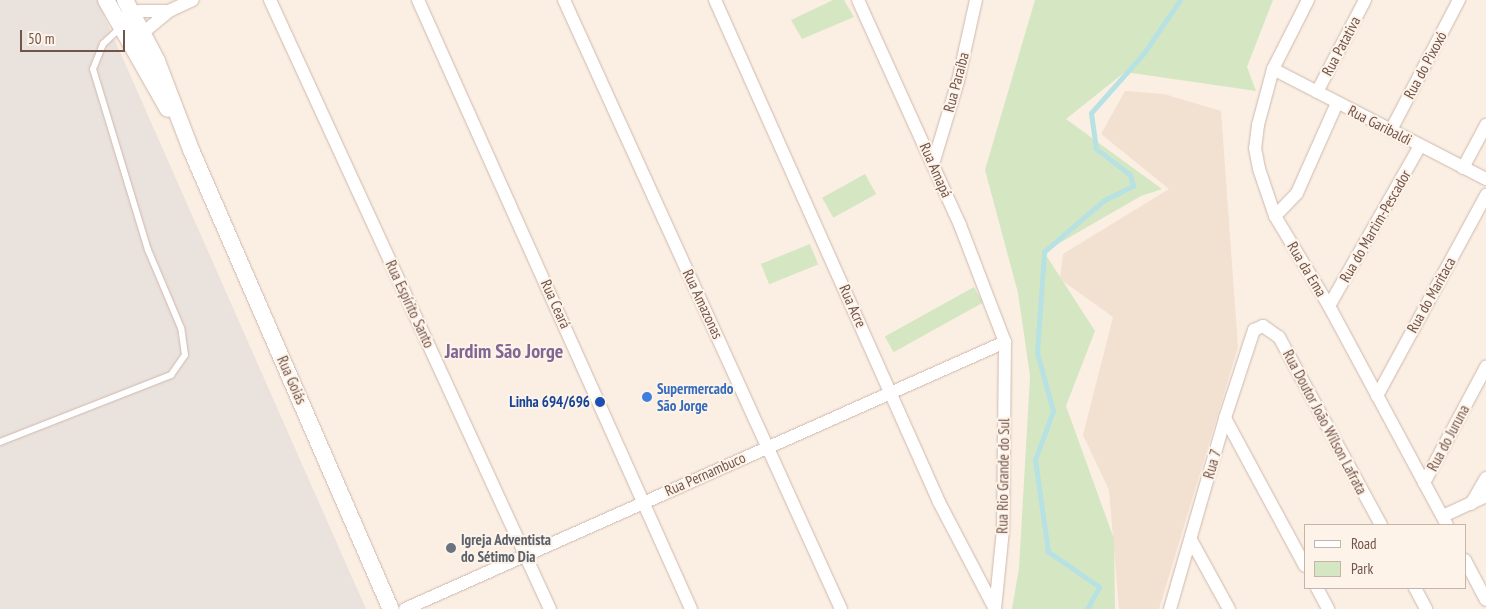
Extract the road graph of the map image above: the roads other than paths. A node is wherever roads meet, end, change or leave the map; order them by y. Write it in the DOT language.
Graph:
graph roads {
  1 [pos="106,0"];
  2 [pos="193,0"];
  3 [pos="270,0"];
  4 [pos="418,0"];
  5 [pos="564,0"];
  6 [pos="715,0"];
  7 [pos="858,0"];
  8 [pos="976,0"];
  9 [pos="1308,0"];
  10 [pos="1365,0"];
  11 [pos="1459,0"];
  12 [pos="129,6"];
  13 [pos="169,11"];
  14 [pos="120,28"];
  15 [pos="144,32"];
  16 [pos="1274,69"];
  17 [pos="1317,92"];
  18 [pos="1337,103"];
  19 [pos="1486,125"];
  20 [pos="1391,130"];
  21 [pos="1420,146"];
  22 [pos="192,152"];
  23 [pos="933,164"];
  24 [pos="1463,168"];
  25 [pos="1486,179"];
  26 [pos="1486,195"];
  27 [pos="1275,216"];
  28 [pos="1329,306"];
  29 [pos="1263,326"];
  30 [pos="1005,342"];
  31 [pos="1486,367"];
  32 [pos="892,393"];
  33 [pos="1377,396"];
  34 [pos="1225,418"];
  35 [pos="0,442"];
  36 [pos="768,446"];
  37 [pos="1486,478"];
  38 [pos="1424,483"];
  39 [pos="1486,496"];
  40 [pos="642,503"];
  41 [pos="1471,505"];
  42 [pos="1445,521"];
  43 [pos="1380,524"];
  44 [pos="1191,540"];
  45 [pos="526,556"];
  46 [pos="1466,562"];
  47 [pos="1304,564"];
  48 [pos="1317,589"];
  49 [pos="1416,589"];
  50 [pos="1485,595"];
  51 [pos="391,609"];
  52 [pos="405,609"];
  53 [pos="550,609"];
  54 [pos="691,609"];
  55 [pos="841,609"];
  56 [pos="995,609"];
  57 [pos="1170,609"];
  58 [pos="1229,609"];
  59 [pos="1328,609"];
  60 [pos="1426,609"];
  1 -- 14 [label="street, Rua Goiás"];
  2 -- 13 [label="street"];
  3 -- 45 [label="street, Rua Espírito Santo"];
  4 -- 40 [label="street, Rua Ceará"];
  5 -- 36 [label="street, Rua Amazonas"];
  6 -- 32 [label="street, Rua Acre"];
  7 -- 23 [label="street, Rua Amapá"];
  8 -- 23 [label="street, Rua Paraíba"];
  9 -- 16 [label="street, Rua da Ema"];
  10 -- 17 [label="street, Rua Patativa"];
  11 -- 20 [label="street, Rua do Pixoxó"];
  12 -- 13 [label="street"];
  12 -- 14 [label="street"];
  12 -- 15 [label="street, Rua Goiás"];
  13 -- 15 [label="street"];
  14 -- 15 [label="street"];
  14 -- 22 [label="street, Rua Goiás"];
  14 -- 35 [label="lane"];
  15 -- 22 [label="street, Rua Goiás"];
  16 -- 17 [label="street, Rua Garibaldi"];
  16 -- 27 [label="street, Rua da Ema"];
  17 -- 18 [label="street, Rua Garibaldi"];
  18 -- 20 [label="street, Rua Garibaldi"];
  18 -- 27 [label="street"];
  19 -- 24 [label="street"];
  20 -- 21 [label="street, Rua Garibaldi"];
  21 -- 24 [label="street, Rua Garibaldi"];
  21 -- 28 [label="street, Rua do Martim-Pescador"];
  22 -- 51 [label="street, Rua Goiás"];
  23 -- 30 [label="street, Rua Amapá"];
  24 -- 25 [label="street, Rua Garibaldi"];
  26 -- 33 [label="street, Rua do Maritaca"];
  27 -- 28 [label="street, Rua da Ema"];
  28 -- 33 [label="street, Rua da Ema"];
  29 -- 34 [label="street, Rua 7"];
  29 -- 43 [label="street, Rua Doutor João Wilson Lafrata"];
  30 -- 32 [label="street, Rua Pernambuco"];
  30 -- 56 [label="street, Rua Rio Grande do Sul"];
  31 -- 38 [label="street, Rua do Juruna"];
  32 -- 36 [label="street, Rua Pernambuco"];
  32 -- 56 [label="street, Rua Acre"];
  33 -- 38 [label="street, Rua da Ema"];
  34 -- 44 [label="street, Rua 7"];
  34 -- 47 [label="street"];
  36 -- 40 [label="street, Rua Pernambuco"];
  36 -- 55 [label="street, Rua Amazonas"];
  37 -- 41 [label="street"];
  38 -- 42 [label="street, Rua da Ema"];
  39 -- 41 [label="street"];
  40 -- 45 [label="street, Rua Pernambuco"];
  40 -- 54 [label="street, Rua Ceará"];
  41 -- 42 [label="street"];
  44 -- 57 [label="street, Rua 7"];
  44 -- 58 [label="street"];
  45 -- 52 [label="street, Rua Pernambuco"];
  45 -- 53 [label="street, Rua Espírito Santo"];
  46 -- 50 [label="street"];
  48 -- 59 [label="street"];
  49 -- 60 [label="street"];
}
